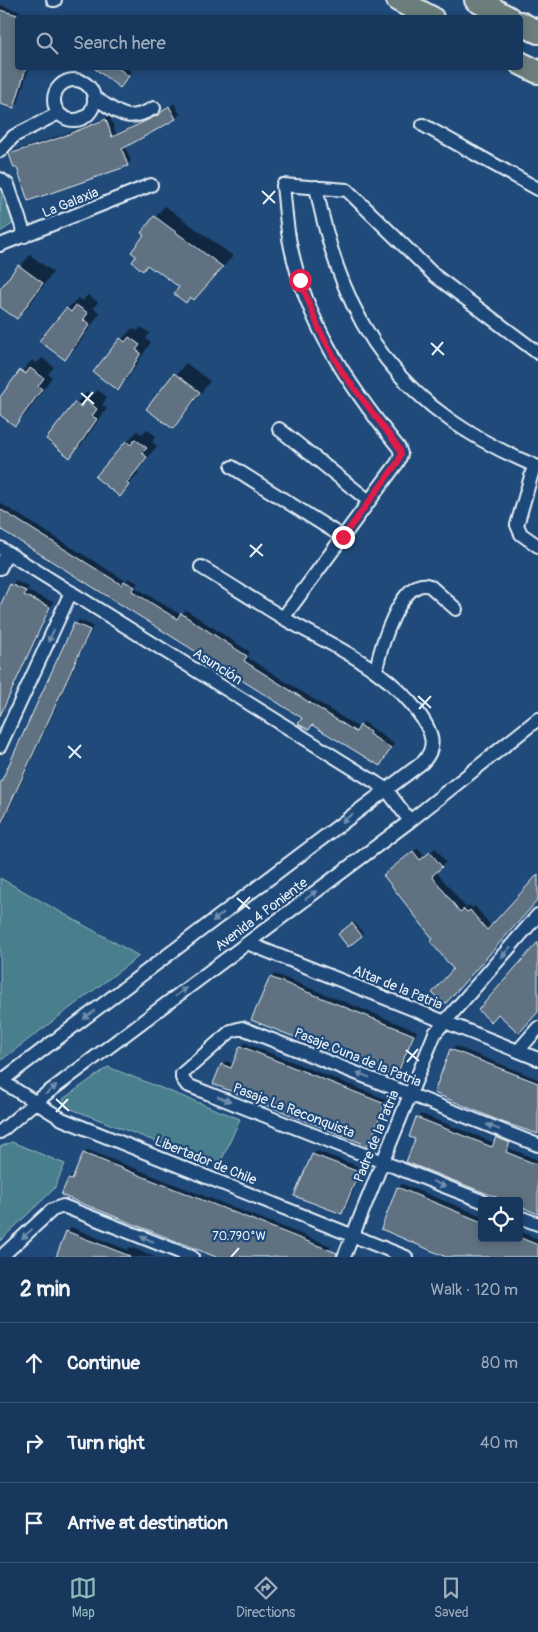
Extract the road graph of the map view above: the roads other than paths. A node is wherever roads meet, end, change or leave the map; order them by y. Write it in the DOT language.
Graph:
graph roads {
  1 [pos="398,0"];
  2 [pos="476,0"];
  3 [pos="426,15"];
  4 [pos="504,15"];
  5 [pos="523,24"];
  6 [pos="538,32"];
  7 [pos="523,64"];
  8 [pos="538,72"];
  9 [pos="95,98"];
  10 [pos="154,108"];
  11 [pos="58,114"];
  12 [pos="424,125"];
  13 [pos="0,151"];
  14 [pos="0,179"];
  15 [pos="151,185"];
  16 [pos="316,187"];
  17 [pos="538,189"];
  18 [pos="25,236"];
  19 [pos="0,246"];
  20 [pos="538,353"];
  21 [pos="279,429"];
  22 [pos="232,467"];
  23 [pos="536,467"];
  24 [pos="370,501"];
  25 [pos="343,537"];
  26 [pos="538,546"];
  27 [pos="4,550"];
  28 [pos="201,567"];
  29 [pos="0,568"];
  30 [pos="71,592"];
  31 [pos="456,609"];
  32 [pos="283,618"];
  33 [pos="376,670"];
  34 [pos="538,719"];
  35 [pos="0,746"];
  36 [pos="386,789"];
  37 [pos="410,820"];
  38 [pos="538,915"];
  39 [pos="247,943"];
  40 [pos="443,1022"];
  41 [pos="538,1028"];
  42 [pos="518,1051"];
  43 [pos="538,1059"];
  44 [pos="182,1078"];
  45 [pos="0,1081"];
  46 [pos="410,1093"];
  47 [pos="34,1103"];
  48 [pos="0,1132"];
  49 [pos="538,1145"];
  50 [pos="382,1161"];
  51 [pos="478,1199"];
  52 [pos="523,1218"];
  53 [pos="538,1224"];
  54 [pos="352,1236"];
  55 [pos="2,1257"];
  56 [pos="192,1257"];
  57 [pos="344,1257"];
  58 [pos="406,1257"];
  1 -- 3 [label="highway"];
  2 -- 4 [label="highway"];
  5 -- 6 [label="highway"];
  7 -- 8 [label="highway"];
  9 -- 10 [label="street"];
  9 -- 11 [label="street"];
  9 -- 11 [label="street"];
  11 -- 13 [label="street"];
  12 -- 17 [label="street"];
  14 -- 18 [label="street"];
  15 -- 18 [label="street, La Galaxia"];
  16 -- 20 [label="street"];
  16 -- 23 [label="street"];
  16 -- 24 [label="street"];
  18 -- 19 [label="street, La Galaxia"];
  21 -- 24 [label="street"];
  22 -- 25 [label="street"];
  23 -- 26 [label="street"];
  24 -- 25 [label="street"];
  25 -- 32 [label="street"];
  27 -- 29 [label="street"];
  27 -- 30 [label="street, Asunción"];
  28 -- 32 [label="street"];
  30 -- 35 [label="street, one-way"];
  30 -- 36 [label="street, Asunción"];
  31 -- 33 [label="street"];
  32 -- 33 [label="street"];
  33 -- 36 [label="street, Avenida 4 Poniente"];
  34 -- 37 [label="street, Avenida 4 Poniente"];
  36 -- 37 [label="street, Asunción"];
  36 -- 45 [label="street, Avenida 4 Poniente, one-way"];
  39 -- 37 [label="street, Avenida 4 Poniente, one-way"];
  38 -- 40 [label="street, Padre de la Patria, one-way"];
  39 -- 40 [label="street, Altar de la Patria"];
  47 -- 39 [label="street, Avenida 4 Poniente, one-way"];
  40 -- 42 [label="street, Altar de la Patria"];
  40 -- 46 [label="street, Padre de la Patria"];
  41 -- 42 [label="street"];
  42 -- 43 [label="street, Altar de la Patria"];
  46 -- 44 [label="street, Pasaje Cuna de la Patria, one-way"];
  44 -- 50 [label="street, Pasaje La Reconquista, one-way"];
  45 -- 47 [label="street, Libertador de Chile"];
  49 -- 46 [label="street, Pasaje Cuna de la Patria, one-way"];
  46 -- 50 [label="street, Padre de la Patria"];
  47 -- 48 [label="street, Avenida 4 Poniente"];
  47 -- 54 [label="street, Libertador de Chile"];
  50 -- 51 [label="street, Pasaje La Reconquista, one-way"];
  50 -- 54 [label="street, Padre de la Patria"];
  52 -- 53 [label="street"];
  54 -- 57 [label="street, Padre de la Patria"];
  54 -- 58 [label="street, Libertador de Chile"];
  56 -- 55 [label="street, one-way"];
}
